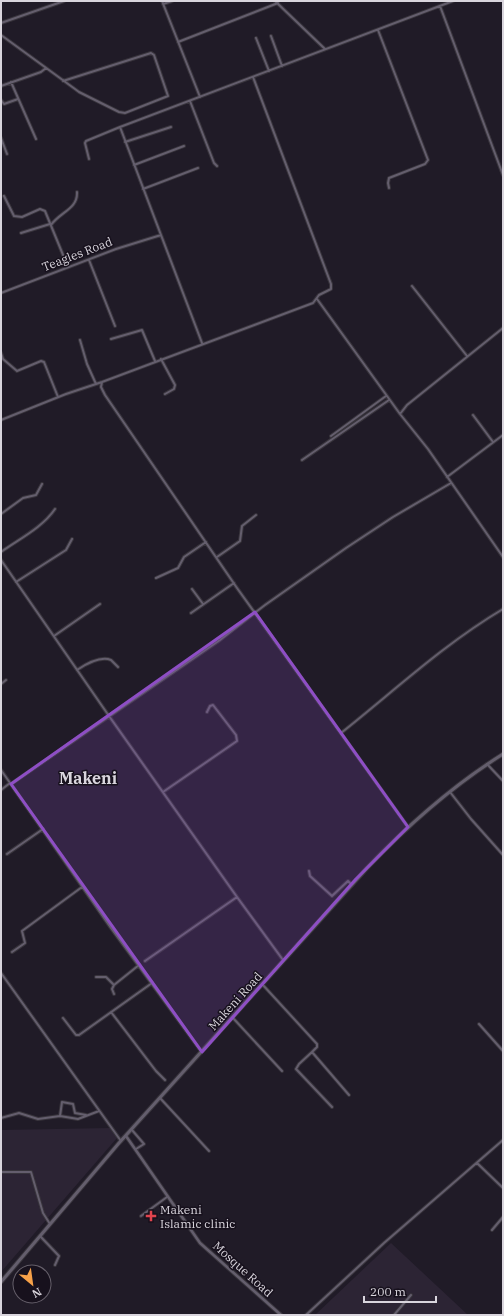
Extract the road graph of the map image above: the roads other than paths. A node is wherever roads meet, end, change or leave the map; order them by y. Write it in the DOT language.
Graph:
graph roads {
  1 [pos="64,1"];
  2 [pos="162,1"];
  3 [pos="172,1"];
  4 [pos="453,1"];
  5 [pos="277,2"];
  6 [pos="163,4"];
  7 [pos="440,6"];
  8 [pos="1,23"];
  9 [pos="378,30"];
  10 [pos="1,34"];
  11 [pos="271,36"];
  12 [pos="256,38"];
  13 [pos="178,42"];
  14 [pos="325,49"];
  15 [pos="282,66"];
  16 [pos="46,68"];
  17 [pos="269,71"];
  18 [pos="253,77"];
  19 [pos="63,81"];
  20 [pos="11,82"];
  21 [pos="1,86"];
  22 [pos="200,96"];
  23 [pos="18,99"];
  24 [pos="1,100"];
  25 [pos="190,101"];
  26 [pos="120,127"];
  27 [pos="171,127"];
  28 [pos="1,138"];
  29 [pos="36,139"];
  30 [pos="125,142"];
  31 [pos="184,146"];
  32 [pos="7,154"];
  33 [pos="89,159"];
  34 [pos="134,165"];
  35 [pos="217,166"];
  36 [pos="198,168"];
  37 [pos="503,175"];
  38 [pos="389,188"];
  39 [pos="143,189"];
  40 [pos="77,192"];
  41 [pos="4,196"];
  42 [pos="51,225"];
  43 [pos="21,233"];
  44 [pos="161,235"];
  45 [pos="89,260"];
  46 [pos="68,268"];
  47 [pos="412,286"];
  48 [pos="1,293"];
  49 [pos="317,299"];
  50 [pos="115,326"];
  51 [pos="503,328"];
  52 [pos="111,339"];
  53 [pos="80,340"];
  54 [pos="202,343"];
  55 [pos="1,353"];
  56 [pos="467,356"];
  57 [pos="161,359"];
  58 [pos="155,361"];
  59 [pos="102,382"];
  60 [pos="96,384"];
  61 [pos="165,394"];
  62 [pos="386,396"];
  63 [pos="58,397"];
  64 [pos="389,400"];
  65 [pos="400,414"];
  66 [pos="473,415"];
  67 [pos="1,420"];
  68 [pos="503,435"];
  69 [pos="331,436"];
  70 [pos="493,442"];
  71 [pos="302,460"];
  72 [pos="447,478"];
  73 [pos="451,483"];
  74 [pos="42,484"];
  75 [pos="55,509"];
  76 [pos="1,514"];
  77 [pos="256,515"];
  78 [pos="72,539"];
  79 [pos="206,542"];
  80 [pos="1,552"];
  81 [pos="217,557"];
  82 [pos="503,557"];
  83 [pos="1,560"];
  84 [pos="156,578"];
  85 [pos="16,582"];
  86 [pos="234,583"];
  87 [pos="192,589"];
  88 [pos="100,604"];
  89 [pos="203,604"];
  90 [pos="503,609"];
  91 [pos="255,612"];
  92 [pos="191,613"];
  93 [pos="54,636"];
  94 [pos="118,667"];
  95 [pos="77,670"];
  96 [pos="6,680"];
  97 [pos="1,684"];
  98 [pos="207,712"];
  99 [pos="109,716"];
  100 [pos="341,733"];
  101 [pos="503,754"];
  102 [pos="487,764"];
  103 [pos="1,770"];
  104 [pos="503,781"];
  105 [pos="11,783"];
  106 [pos="1,790"];
  107 [pos="450,791"];
  108 [pos="163,792"];
  109 [pos="408,827"];
  110 [pos="43,829"];
  111 [pos="7,854"];
  112 [pos="503,855"];
  113 [pos="309,871"];
  114 [pos="352,885"];
  115 [pos="82,887"];
  116 [pos="237,897"];
  117 [pos="12,952"];
  118 [pos="145,961"];
  119 [pos="284,961"];
  120 [pos="139,965"];
  121 [pos="1,973"];
  122 [pos="96,978"];
  123 [pos="152,983"];
  124 [pos="262,984"];
  125 [pos="114,986"];
  126 [pos="114,994"];
  127 [pos="111,1012"];
  128 [pos="64,1018"];
  129 [pos="233,1018"];
  130 [pos="479,1024"];
  131 [pos="503,1051"];
  132 [pos="202,1052"];
  133 [pos="312,1052"];
  134 [pos="282,1071"];
  135 [pos="165,1080"];
  136 [pos="349,1095"];
  137 [pos="160,1098"];
  138 [pos="332,1107"];
  139 [pos="99,1112"];
  140 [pos="89,1115"];
  141 [pos="60,1116"];
  142 [pos="1,1118"];
  143 [pos="132,1130"];
  144 [pos="126,1136"];
  145 [pos="503,1140"];
  146 [pos="121,1142"];
  147 [pos="136,1149"];
  148 [pos="209,1151"];
  149 [pos="477,1163"];
  150 [pos="1,1172"];
  151 [pos="503,1188"];
  152 [pos="167,1197"];
  153 [pos="141,1216"];
  154 [pos="503,1217"];
  155 [pos="50,1224"];
  156 [pos="492,1230"];
  157 [pos="40,1236"];
  158 [pos="55,1265"];
  159 [pos="1,1282"];
  160 [pos="411,1294"];
  161 [pos="281,1315"];
  162 [pos="306,1315"];
  163 [pos="394,1315"];
  1 -- 8 [label="street"];
  2 -- 6 [label="street"];
  3 -- 6 [label="street"];
  4 -- 7 [label="street"];
  5 -- 13 [label="street"];
  5 -- 14 [label="street"];
  6 -- 13 [label="street"];
  7 -- 9 [label="street"];
  7 -- 37 [label="street"];
  9 -- 14 [label="street"];
  9 -- 38 [label="street"];
  10 -- 16 [label="street"];
  11 -- 15 [label="street"];
  12 -- 17 [label="street"];
  13 -- 22 [label="street"];
  14 -- 15 [label="street"];
  15 -- 17 [label="street"];
  16 -- 19 [label="street"];
  16 -- 20 [label="street"];
  17 -- 18 [label="street"];
  18 -- 22 [label="street"];
  18 -- 49 [label="street"];
  19 -- 19 [label="street"];
  20 -- 21 [label="street"];
  20 -- 23 [label="street"];
  22 -- 25 [label="street"];
  23 -- 24 [label="street"];
  23 -- 29 [label="street"];
  25 -- 26 [label="street"];
  25 -- 35 [label="street"];
  26 -- 30 [label="street"];
  26 -- 33 [label="street"];
  27 -- 30 [label="street"];
  28 -- 32 [label="street"];
  30 -- 34 [label="street"];
  31 -- 34 [label="street"];
  34 -- 39 [label="street"];
  36 -- 39 [label="street"];
  39 -- 44 [label="street"];
  40 -- 42 [label="street"];
  41 -- 42 [label="street"];
  42 -- 43 [label="street"];
  42 -- 46 [label="street"];
  44 -- 45 [label="street, Teagles Road"];
  44 -- 54 [label="street"];
  45 -- 46 [label="street, Teagles Road"];
  45 -- 50 [label="street"];
  46 -- 48 [label="street, Teagles Road"];
  47 -- 56 [label="street"];
  49 -- 54 [label="street"];
  49 -- 62 [label="street"];
  51 -- 56 [label="street"];
  52 -- 58 [label="street"];
  53 -- 60 [label="street"];
  54 -- 57 [label="street"];
  55 -- 63 [label="street"];
  56 -- 65 [label="street"];
  57 -- 58 [label="street"];
  57 -- 61 [label="street"];
  58 -- 59 [label="street"];
  59 -- 60 [label="street"];
  59 -- 79 [label="street"];
  60 -- 63 [label="street"];
  62 -- 64 [label="street"];
  62 -- 69 [label="street"];
  63 -- 67 [label="street"];
  64 -- 65 [label="street"];
  64 -- 71 [label="street"];
  65 -- 72 [label="street"];
  66 -- 70 [label="street"];
  68 -- 70 [label="street"];
  70 -- 72 [label="street"];
  72 -- 73 [label="street"];
  73 -- 82 [label="street"];
  73 -- 91 [label="street"];
  74 -- 76 [label="street"];
  75 -- 80 [label="street"];
  77 -- 81 [label="street"];
  78 -- 85 [label="street"];
  79 -- 81 [label="street"];
  79 -- 84 [label="street"];
  81 -- 86 [label="street"];
  83 -- 85 [label="street"];
  85 -- 93 [label="street"];
  86 -- 89 [label="street"];
  86 -- 91 [label="street"];
  87 -- 89 [label="street"];
  88 -- 93 [label="street"];
  89 -- 92 [label="street"];
  90 -- 100 [label="street"];
  91 -- 99 [label="street"];
  91 -- 100 [label="street"];
  93 -- 95 [label="street"];
  94 -- 95 [label="street"];
  95 -- 99 [label="street"];
  96 -- 97 [label="street"];
  98 -- 108 [label="street"];
  99 -- 105 [label="street"];
  99 -- 108 [label="street"];
  100 -- 109 [label="street"];
  101 -- 102 [label="main road, Makeni Road"];
  102 -- 104 [label="street"];
  102 -- 107 [label="main road, Makeni Road"];
  103 -- 105 [label="street"];
  105 -- 106 [label="street"];
  105 -- 110 [label="street"];
  107 -- 109 [label="main road, Makeni Road"];
  107 -- 112 [label="street"];
  108 -- 116 [label="street"];
  109 -- 114 [label="main road, Makeni Road"];
  110 -- 111 [label="street"];
  110 -- 115 [label="street"];
  113 -- 114 [label="street"];
  114 -- 119 [label="main road, Makeni Road"];
  115 -- 117 [label="street"];
  115 -- 120 [label="street"];
  116 -- 118 [label="street"];
  116 -- 119 [label="street"];
  119 -- 124 [label="main road, Makeni Road"];
  120 -- 123 [label="street"];
  120 -- 125 [label="street"];
  121 -- 139 [label="street"];
  122 -- 125 [label="street"];
  123 -- 127 [label="street"];
  123 -- 132 [label="street"];
  124 -- 129 [label="main road, Makeni Road"];
  124 -- 133 [label="street"];
  125 -- 126 [label="street"];
  127 -- 128 [label="street"];
  127 -- 135 [label="street"];
  129 -- 132 [label="main road, Makeni Road"];
  129 -- 134 [label="street"];
  130 -- 131 [label="street"];
  132 -- 137 [label="main road, Makeni Road"];
  133 -- 136 [label="street"];
  133 -- 138 [label="street"];
  137 -- 143 [label="main road, Makeni Road"];
  137 -- 148 [label="street"];
  139 -- 140 [label="street"];
  139 -- 146 [label="street"];
  140 -- 141 [label="street"];
  140 -- 141 [label="street"];
  141 -- 142 [label="street"];
  143 -- 144 [label="main road, Makeni Road"];
  143 -- 147 [label="street"];
  144 -- 146 [label="main road, Makeni Road"];
  144 -- 147 [label="street, Mosque Road"];
  145 -- 149 [label="street"];
  146 -- 155 [label="main road, Makeni Road"];
  147 -- 152 [label="street, Mosque Road"];
  149 -- 151 [label="street"];
  149 -- 162 [label="street"];
  150 -- 155 [label="street"];
  152 -- 153 [label="street"];
  152 -- 161 [label="street, Mosque Road"];
  154 -- 156 [label="street"];
  155 -- 157 [label="main road, Makeni Road"];
  157 -- 158 [label="street"];
  157 -- 159 [label="main road, Makeni Road"];
  160 -- 163 [label="street"];
}
